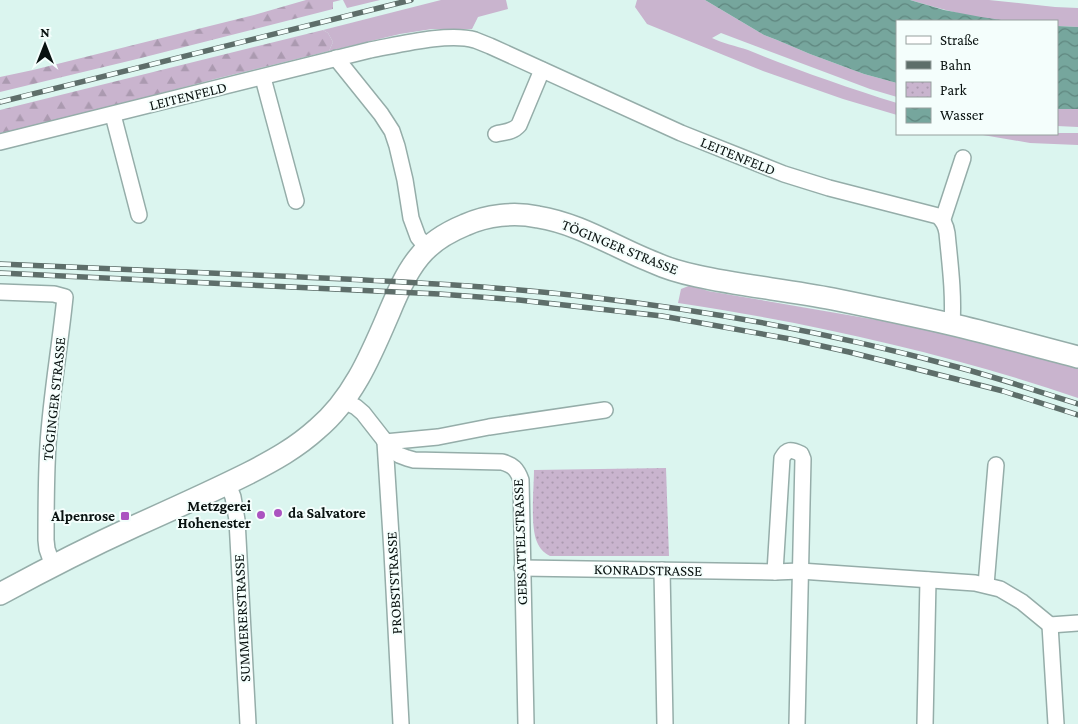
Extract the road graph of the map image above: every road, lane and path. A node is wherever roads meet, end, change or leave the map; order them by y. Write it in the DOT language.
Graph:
graph roads {
  1 [pos="336,58"];
  2 [pos="542,70"];
  3 [pos="263,78"];
  4 [pos="112,115"];
  5 [pos="496,134"];
  6 [pos="0,142"];
  7 [pos="963,158"];
  8 [pos="296,201"];
  9 [pos="139,215"];
  10 [pos="942,219"];
  11 [pos="427,248"];
  12 [pos="0,292"];
  13 [pos="952,324"];
  14 [pos="1078,357"];
  15 [pos="344,401"];
  16 [pos="605,410"];
  17 [pos="385,442"];
  18 [pos="996,465"];
  19 [pos="228,484"];
  20 [pos="53,566"];
  21 [pos="522,568"];
  22 [pos="662,570"];
  23 [pos="800,571"];
  24 [pos="775,572"];
  25 [pos="928,580"];
  26 [pos="986,585"];
  27 [pos="0,594"];
  28 [pos="1078,623"];
  29 [pos="1050,625"];
  30 [pos="248,724"];
  31 [pos="401,724"];
  32 [pos="526,724"];
  33 [pos="665,724"];
  34 [pos="797,724"];
  35 [pos="925,724"];
  36 [pos="1056,724"];
  1 -- 2 [label="street, LEITENFELD"];
  1 -- 3 [label="street, LEITENFELD"];
  1 -- 11 [label="street"];
  2 -- 5 [label="street"];
  2 -- 10 [label="street, LEITENFELD"];
  3 -- 4 [label="street, LEITENFELD"];
  3 -- 8 [label="street"];
  4 -- 6 [label="street, LEITENFELD"];
  4 -- 9 [label="street"];
  7 -- 10 [label="street"];
  10 -- 13 [label="street"];
  11 -- 13 [label="street, TÖGINGER STRASSE"];
  11 -- 15 [label="street, TÖGINGER STRASSE"];
  12 -- 20 [label="street, TÖGINGER STRASSE"];
  13 -- 14 [label="street, TÖGINGER STRASSE"];
  15 -- 17 [label="street"];
  15 -- 19 [label="street, TÖGINGER STRASSE"];
  16 -- 17 [label="street"];
  17 -- 21 [label="street, GEBSATTELSTRASSE"];
  17 -- 31 [label="street, PROBSTSTRASSE"];
  18 -- 26 [label="street"];
  19 -- 20 [label="street, TÖGINGER STRASSE"];
  19 -- 30 [label="street, SUMMERERSTRASSE"];
  20 -- 27 [label="street, TÖGINGER STRASSE"];
  21 -- 22 [label="street, KONRADSTRASSE"];
  21 -- 32 [label="street, GEBSATTELSTRASSE"];
  22 -- 24 [label="street, KONRADSTRASSE"];
  22 -- 33 [label="street"];
  23 -- 24 [label="street, KONRADSTRASSE"];
  23 -- 24 [label="street"];
  23 -- 25 [label="street, KONRADSTRASSE"];
  23 -- 34 [label="street"];
  25 -- 26 [label="street, KONRADSTRASSE"];
  25 -- 35 [label="street"];
  26 -- 29 [label="street, KONRADSTRASSE"];
  28 -- 29 [label="street"];
  29 -- 36 [label="street"];
}
